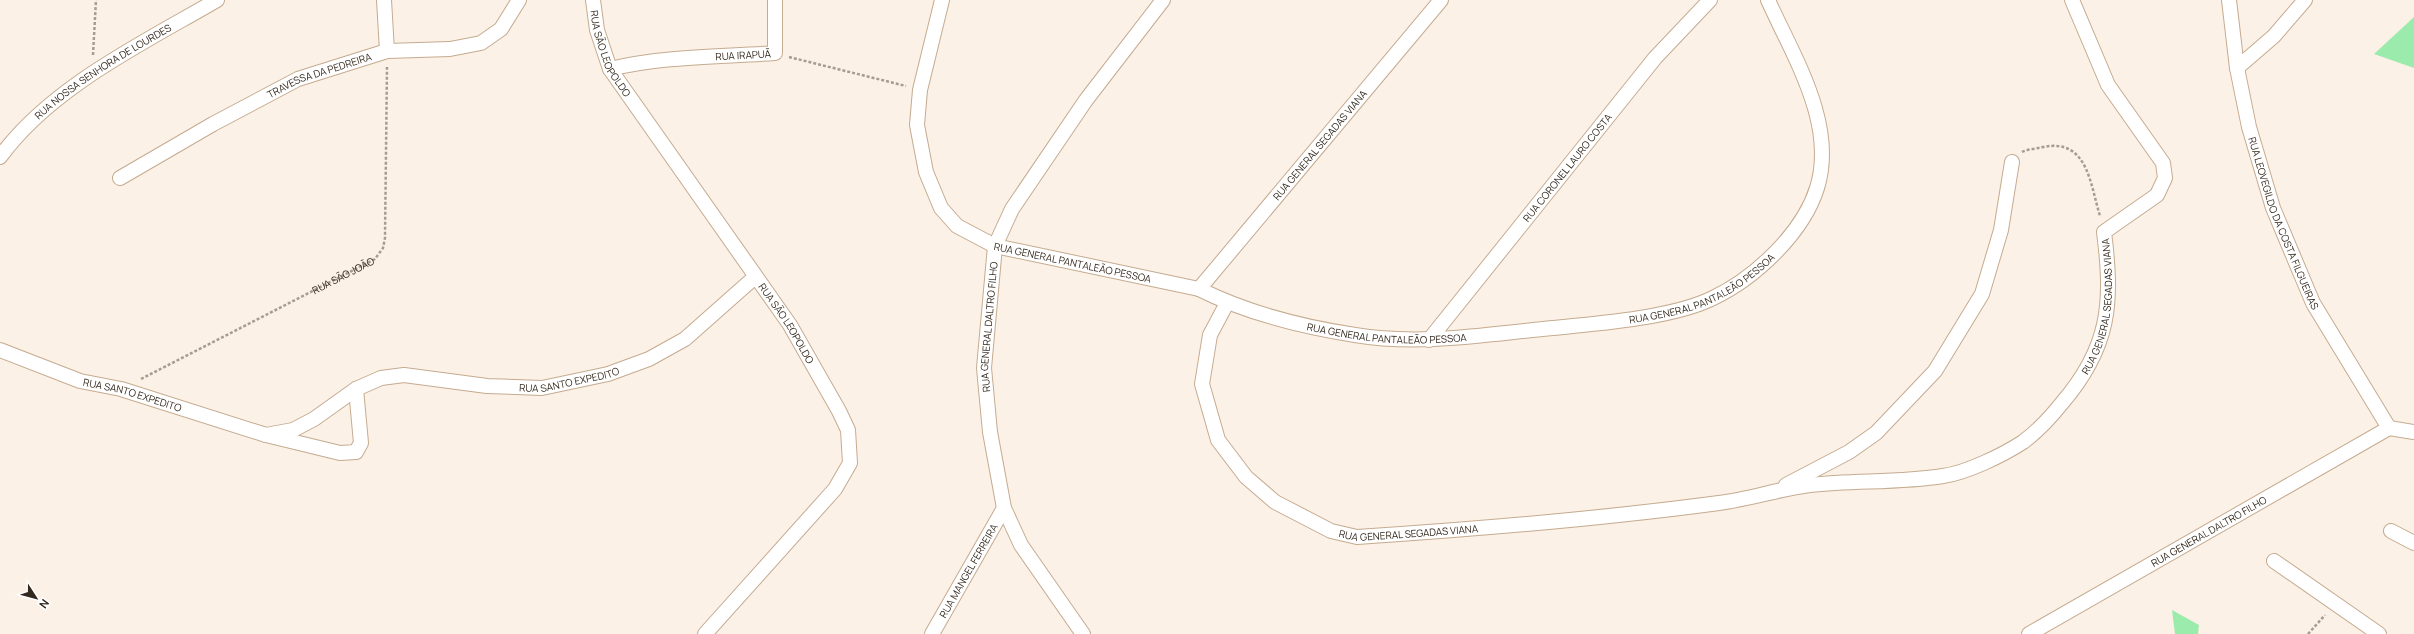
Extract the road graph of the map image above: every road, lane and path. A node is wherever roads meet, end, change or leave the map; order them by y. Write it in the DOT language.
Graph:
graph roads {
  1 [pos="96,0"];
  2 [pos="217,0"];
  3 [pos="384,0"];
  4 [pos="519,0"];
  5 [pos="593,0"];
  6 [pos="775,0"];
  7 [pos="942,0"];
  8 [pos="1163,0"];
  9 [pos="1441,0"];
  10 [pos="1710,0"];
  11 [pos="1768,0"];
  12 [pos="2072,0"];
  13 [pos="2229,0"];
  14 [pos="2304,0"];
  15 [pos="387,51"];
  16 [pos="775,54"];
  17 [pos="2237,68"];
  18 [pos="610,69"];
  19 [pos="92,74"];
  20 [pos="920,90"];
  21 [pos="0,157"];
  22 [pos="2012,162"];
  23 [pos="120,178"];
  24 [pos="2104,232"];
  25 [pos="995,246"];
  26 [pos="755,277"];
  27 [pos="1199,289"];
  28 [pos="1227,303"];
  29 [pos="1430,340"];
  30 [pos="0,350"];
  31 [pos="121,389"];
  32 [pos="356,389"];
  33 [pos="2389,428"];
  34 [pos="2414,432"];
  35 [pos="266,435"];
  36 [pos="1775,491"];
  37 [pos="1004,508"];
  38 [pos="2391,531"];
  39 [pos="2414,543"];
  40 [pos="2274,561"];
  41 [pos="2337,605"];
  42 [pos="705,634"];
  43 [pos="932,634"];
  44 [pos="1083,634"];
  45 [pos="2029,634"];
  46 [pos="2308,634"];
  47 [pos="2380,634"];
  1 -- 19 [label="path"];
  2 -- 19 [label="street, RUA NOSSA SENHORA DE LOURDES"];
  3 -- 15 [label="street"];
  4 -- 15 [label="street, TRAVESSA DA PEDREIRA"];
  5 -- 18 [label="street, RUA SÃO LEOPOLDO"];
  6 -- 16 [label="street"];
  7 -- 20 [label="street, RUA GENERAL PANTALEÃO PESSOA"];
  8 -- 25 [label="street, RUA GENERAL DALTRO FILHO"];
  9 -- 27 [label="street, RUA GENERAL SEGADAS VIANA"];
  10 -- 29 [label="street, RUA CORONEL LAURO COSTA"];
  11 -- 29 [label="street, RUA GENERAL PANTALEÃO PESSOA"];
  12 -- 24 [label="street"];
  13 -- 17 [label="street, RUA LEOVEGILDO DA COSTA FILGUEIRAS"];
  14 -- 17 [label="street"];
  15 -- 23 [label="street, TRAVESSA DA PEDREIRA"];
  15 -- 31 [label="path, RUA SÃO JOÃO"];
  16 -- 18 [label="street, RUA IRAPUÃ"];
  16 -- 20 [label="path, RUA IRAPUÃ"];
  17 -- 33 [label="street, RUA LEOVEGILDO DA COSTA FILGUEIRAS"];
  18 -- 26 [label="street, RUA SÃO LEOPOLDO"];
  19 -- 21 [label="street, RUA NOSSA SENHORA DE LOURDES"];
  20 -- 25 [label="street, RUA GENERAL PANTALEÃO PESSOA"];
  22 -- 24 [label="path, RUA GENERAL SEGADAS VIANA"];
  22 -- 36 [label="street, RUA GENERAL SEGADAS VIANA"];
  24 -- 36 [label="street, RUA GENERAL SEGADAS VIANA"];
  25 -- 27 [label="street, RUA GENERAL PANTALEÃO PESSOA"];
  25 -- 37 [label="street, RUA GENERAL DALTRO FILHO"];
  26 -- 32 [label="street, RUA SANTO EXPEDITO"];
  26 -- 42 [label="street, RUA SÃO LEOPOLDO"];
  27 -- 28 [label="street, RUA GENERAL PANTALEÃO PESSOA"];
  28 -- 29 [label="street, RUA GENERAL PANTALEÃO PESSOA"];
  28 -- 36 [label="street, RUA GENERAL SEGADAS VIANA"];
  30 -- 31 [label="street, RUA SANTO EXPEDITO"];
  31 -- 35 [label="street, RUA SANTO EXPEDITO"];
  32 -- 35 [label="street, RUA SANTO EXPEDITO"];
  32 -- 35 [label="street, RUA SANTO EXPEDITO"];
  33 -- 34 [label="street"];
  33 -- 45 [label="street, RUA GENERAL DALTRO FILHO"];
  37 -- 43 [label="street, RUA MANGEL FERREIRA"];
  37 -- 44 [label="street, RUA GENERAL DALTRO FILHO"];
  38 -- 39 [label="street"];
  40 -- 41 [label="street"];
  41 -- 46 [label="path"];
  41 -- 47 [label="street"];
}
